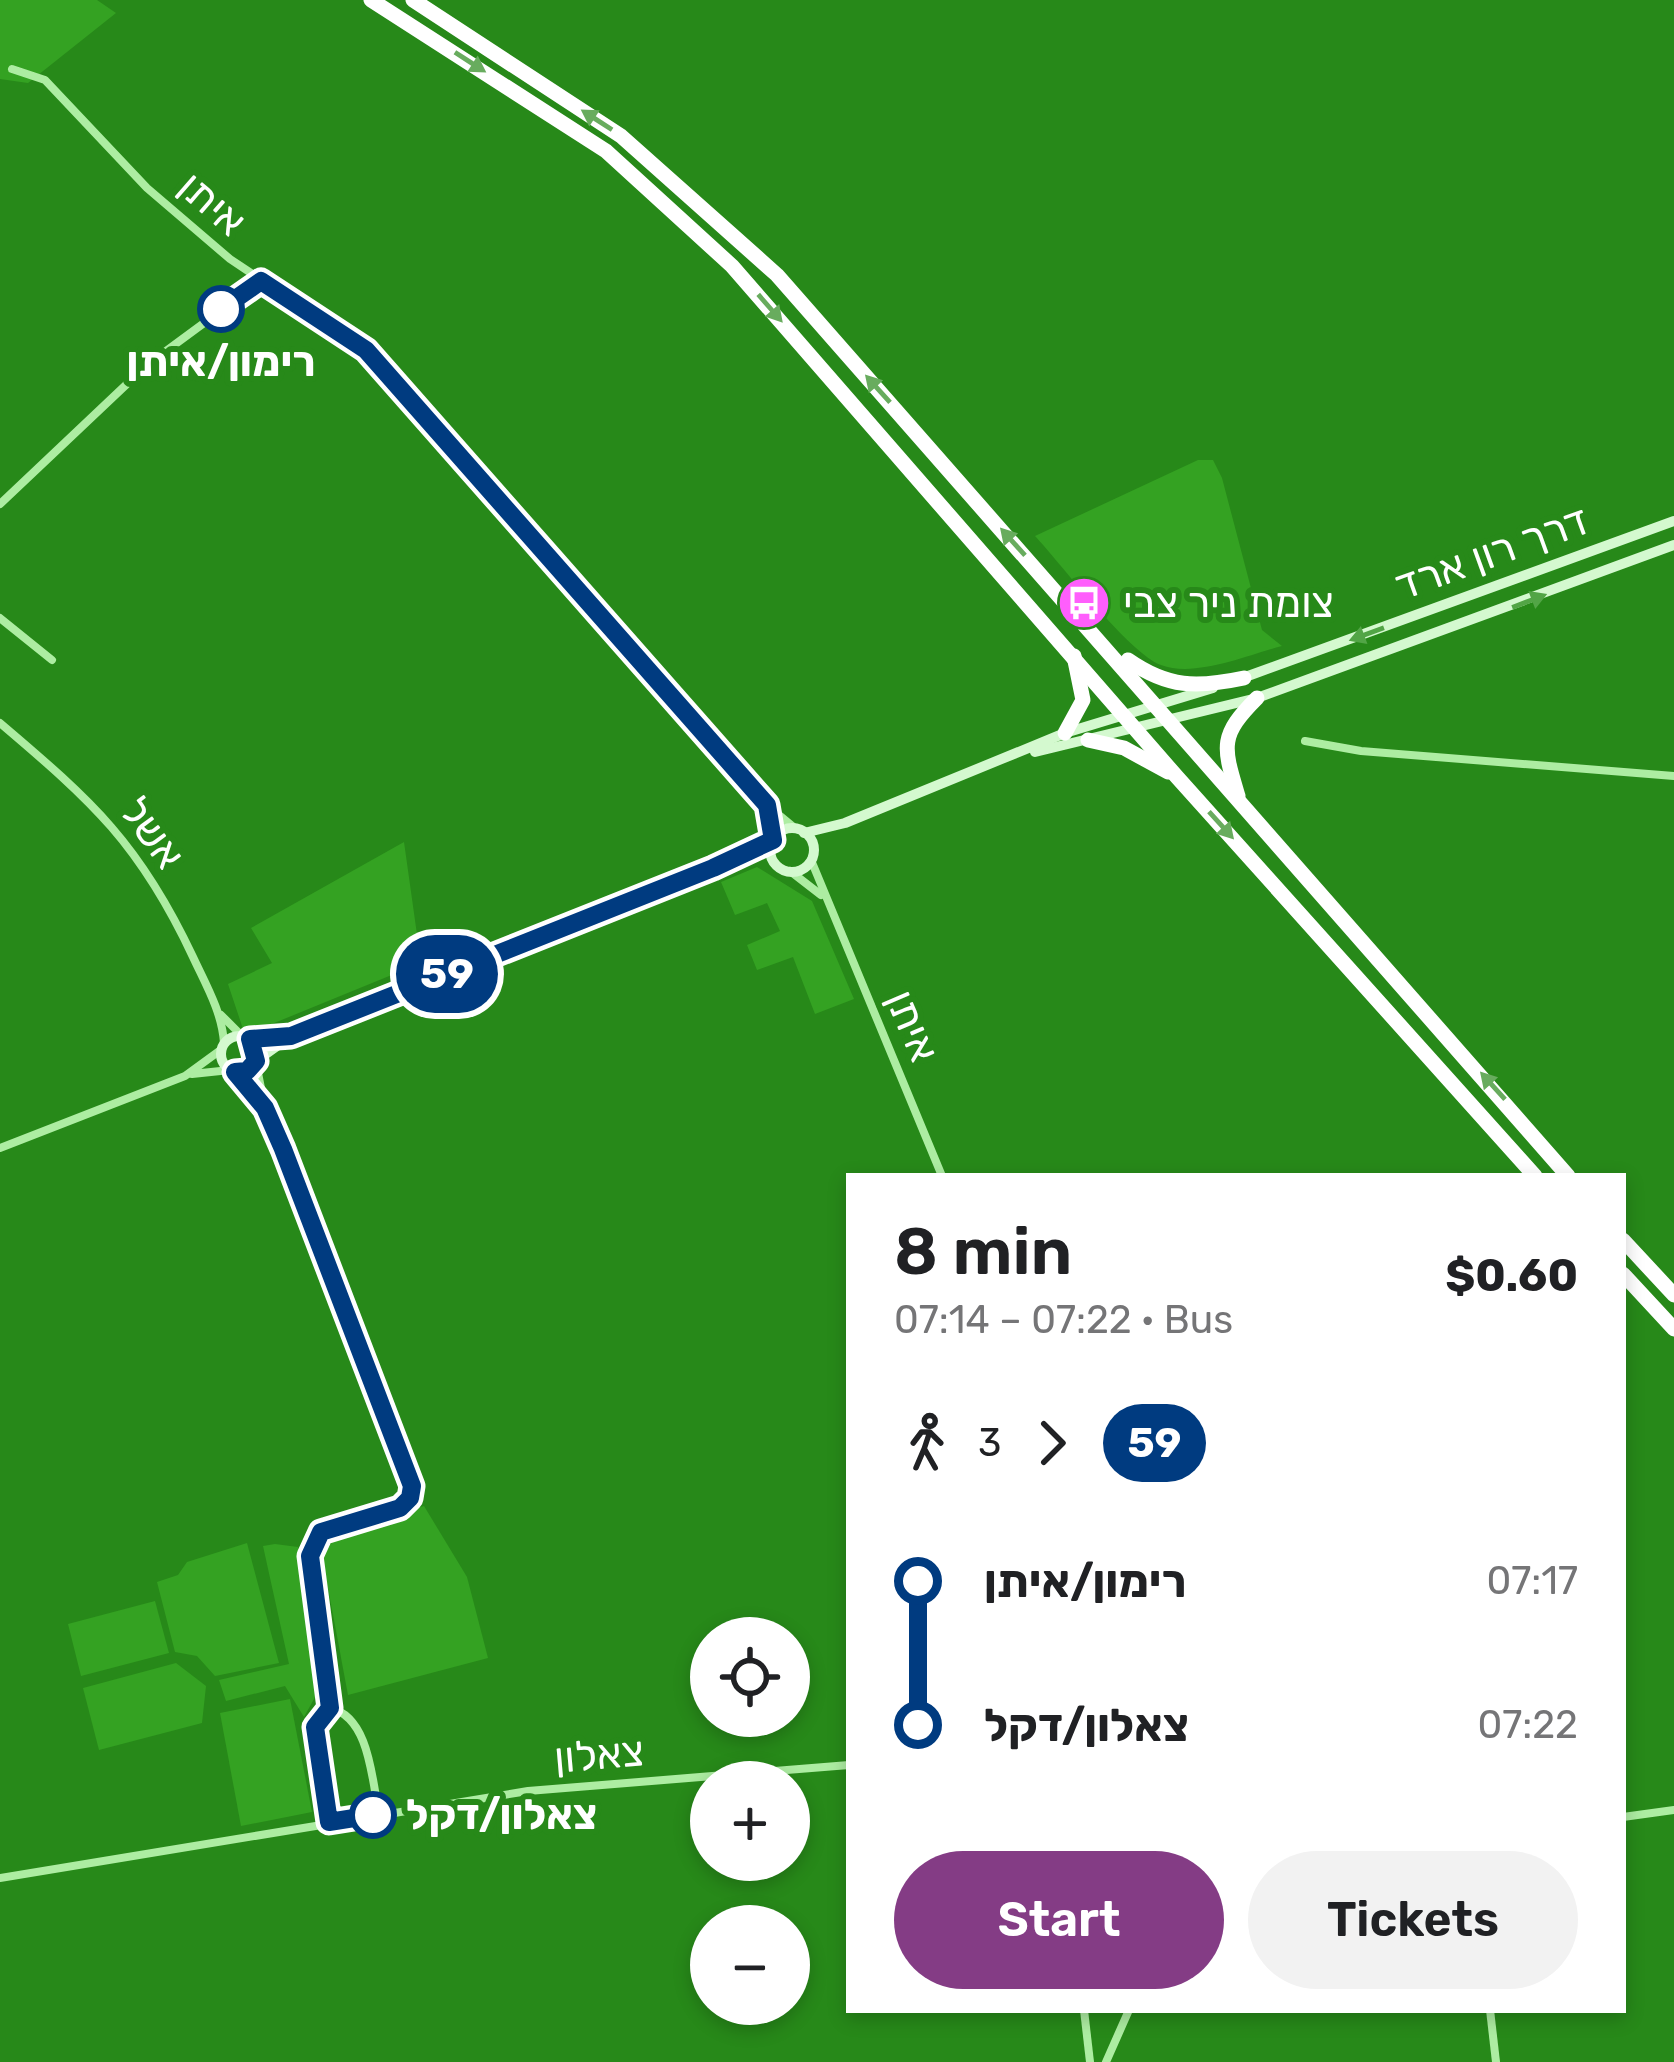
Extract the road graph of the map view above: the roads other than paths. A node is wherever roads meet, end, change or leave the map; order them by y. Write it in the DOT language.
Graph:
graph roads {
  1 [pos="371,0"];
  2 [pos="413,0"];
  3 [pos="12,69"];
  4 [pos="261,281"];
  5 [pos="0,505"];
  6 [pos="1674,521"];
  7 [pos="1674,545"];
  8 [pos="0,618"];
  9 [pos="1108,646"];
  10 [pos="1074,653"];
  11 [pos="52,660"];
  12 [pos="1244,678"];
  13 [pos="1258,698"];
  14 [pos="1159,706"];
  15 [pos="1133,721"];
  16 [pos="1172,721"];
  17 [pos="0,723"];
  18 [pos="1065,733"];
  19 [pos="1088,740"];
  20 [pos="1305,741"];
  21 [pos="997,762"];
  22 [pos="1674,776"];
  23 [pos="1177,777"];
  24 [pos="767,805"];
  25 [pos="1240,805"];
  26 [pos="845,823"];
  27 [pos="800,831"];
  28 [pos="774,839"];
  29 [pos="812,858"];
  30 [pos="728,862"];
  31 [pos="777,866"];
  32 [pos="790,872"];
  33 [pos="826,901"];
  34 [pos="218,1009"];
  35 [pos="291,1036"];
  36 [pos="246,1037"];
  37 [pos="223,1046"];
  38 [pos="256,1062"];
  39 [pos="232,1071"];
  40 [pos="185,1076"];
  41 [pos="265,1108"];
  42 [pos="0,1148"];
  43 [pos="941,1173"];
  44 [pos="1532,1173"];
  45 [pos="1565,1173"];
  46 [pos="1626,1243"];
  47 [pos="1626,1277"];
  48 [pos="1674,1295"];
  49 [pos="1674,1329"];
  50 [pos="330,1708"];
  51 [pos="846,1765"];
  52 [pos="1674,1810"];
  53 [pos="379,1814"];
  54 [pos="1626,1817"];
  55 [pos="329,1822"];
  56 [pos="0,1878"];
  57 [pos="1084,2013"];
  58 [pos="1128,2013"];
  59 [pos="1490,2013"];
  60 [pos="1090,2062"];
  61 [pos="1106,2062"];
  62 [pos="1496,2062"];
  1 -- 10 [label="highway, one-way"];
  9 -- 2 [label="highway, one-way"];
  3 -- 4 [label="street, איתן"];
  4 -- 5 [label="street"];
  4 -- 24 [label="street, איתן"];
  6 -- 12 [label="street, דרך רון ארד, one-way"];
  13 -- 7 [label="street, דרך רון ארד, one-way"];
  8 -- 11 [label="street"];
  9 -- 12 [label="highway"];
  9 -- 14 [label="highway"];
  10 -- 15 [label="highway"];
  10 -- 18 [label="highway"];
  12 -- 14 [label="street, דרך רון ארד"];
  13 -- 16 [label="street, דרך רון ארד"];
  13 -- 25 [label="highway"];
  14 -- 15 [label="street, דרך רון ארד"];
  14 -- 16 [label="highway"];
  15 -- 16 [label="street, דרך רון ארד"];
  15 -- 18 [label="street"];
  15 -- 19 [label="street"];
  15 -- 23 [label="highway"];
  16 -- 25 [label="highway"];
  17 -- 34 [label="street, אשל"];
  18 -- 21 [label="street"];
  19 -- 21 [label="street"];
  19 -- 23 [label="highway"];
  20 -- 22 [label="street"];
  21 -- 26 [label="street"];
  23 -- 44 [label="highway, one-way"];
  24 -- 27 [label="street, איתן"];
  24 -- 28 [label="street, איתן"];
  45 -- 25 [label="highway, one-way"];
  26 -- 27 [label="street"];
  26 -- 29 [label="street"];
  27 -- 28 [label="street"];
  27 -- 29 [label="street"];
  28 -- 30 [label="street"];
  28 -- 31 [label="street"];
  29 -- 32 [label="street"];
  29 -- 33 [label="street, איתן"];
  30 -- 31 [label="street"];
  30 -- 35 [label="street"];
  31 -- 32 [label="street"];
  32 -- 33 [label="street, איתן"];
  33 -- 43 [label="street, איתן"];
  34 -- 36 [label="street, אשל"];
  34 -- 37 [label="street, אשל"];
  35 -- 36 [label="street"];
  35 -- 38 [label="street"];
  36 -- 37 [label="street"];
  36 -- 38 [label="street"];
  37 -- 39 [label="street"];
  37 -- 40 [label="street"];
  38 -- 39 [label="street"];
  38 -- 41 [label="street"];
  39 -- 40 [label="street"];
  39 -- 41 [label="street"];
  40 -- 42 [label="street"];
  41 -- 50 [label="street"];
  46 -- 48 [label="highway"];
  47 -- 49 [label="highway"];
  50 -- 53 [label="street"];
  50 -- 55 [label="street"];
  51 -- 53 [label="street, צאלון"];
  52 -- 54 [label="street"];
  53 -- 55 [label="street, צאלון"];
  55 -- 56 [label="street, צאלון"];
  57 -- 60 [label="street"];
  58 -- 61 [label="street"];
  59 -- 62 [label="street"];
}
